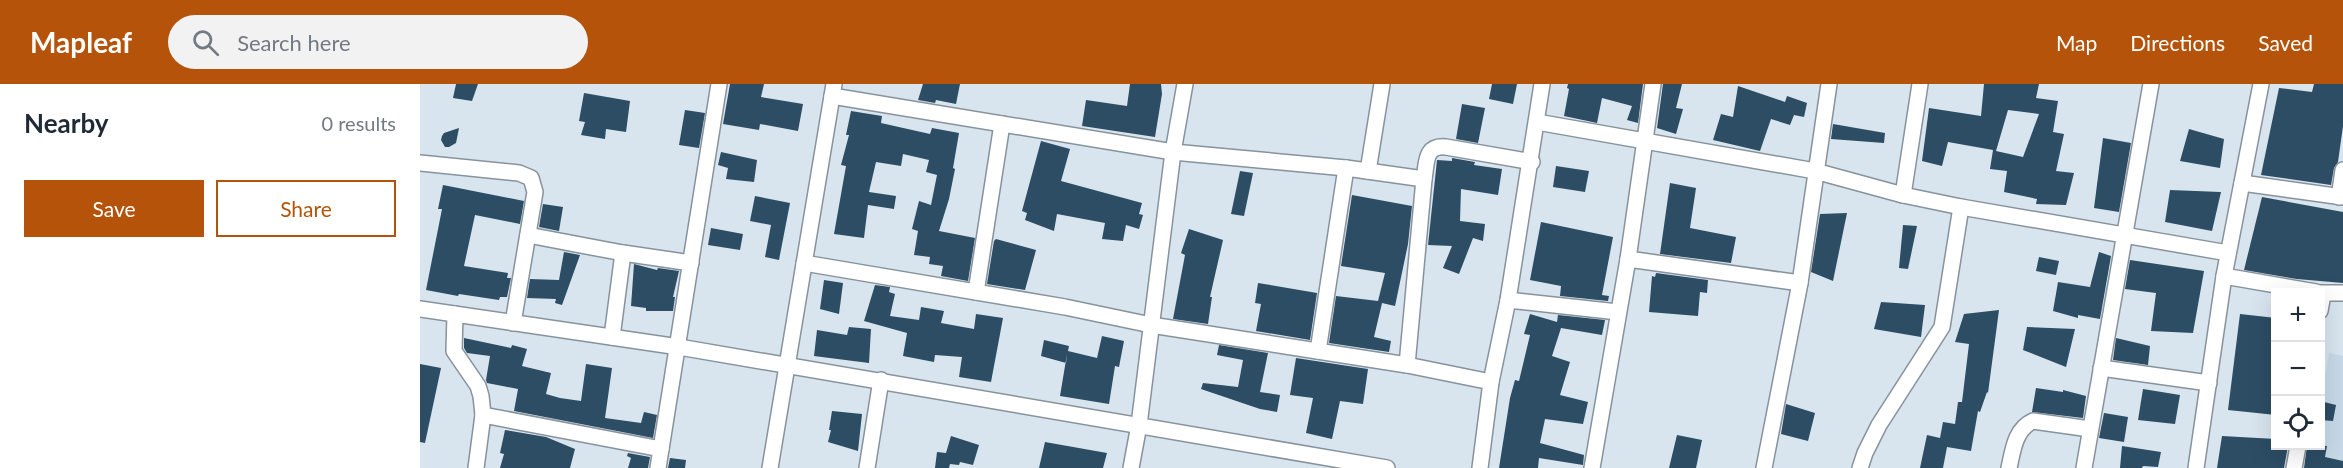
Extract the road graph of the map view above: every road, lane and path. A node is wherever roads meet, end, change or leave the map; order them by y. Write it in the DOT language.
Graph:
graph roads {
  1 [pos="719,84"];
  2 [pos="1185,84"];
  3 [pos="1382,84"];
  4 [pos="1542,84"];
  5 [pos="1653,84"];
  6 [pos="1828,84"];
  7 [pos="1920,84"];
  8 [pos="2151,84"];
  9 [pos="2261,84"];
  10 [pos="833,90"];
  11 [pos="1537,122"];
  12 [pos="1002,123"];
  13 [pos="1645,141"];
  14 [pos="1173,152"];
  15 [pos="1532,162"];
  16 [pos="420,163"];
  17 [pos="1346,168"];
  18 [pos="2343,170"];
  19 [pos="1368,171"];
  20 [pos="1815,171"];
  21 [pos="1424,179"];
  22 [pos="2242,183"];
  23 [pos="1903,195"];
  24 [pos="2341,197"];
  25 [pos="1961,207"];
  26 [pos="528,235"];
  27 [pos="2125,235"];
  28 [pos="623,253"];
  29 [pos="2228,253"];
  30 [pos="1628,259"];
  31 [pos="692,263"];
  32 [pos="804,263"];
  33 [pos="2224,276"];
  34 [pos="1800,283"];
  35 [pos="2292,288"];
  36 [pos="976,292"];
  37 [pos="2325,293"];
  38 [pos="2343,293"];
  39 [pos="1508,300"];
  40 [pos="420,309"];
  41 [pos="1618,312"];
  42 [pos="455,314"];
  43 [pos="513,323"];
  44 [pos="1151,325"];
  45 [pos="612,337"];
  46 [pos="679,347"];
  47 [pos="1318,351"];
  48 [pos="787,365"];
  49 [pos="1407,365"];
  50 [pos="2101,368"];
  51 [pos="881,380"];
  52 [pos="1491,382"];
  53 [pos="2209,383"];
  54 [pos="483,415"];
  55 [pos="1139,425"];
  56 [pos="2090,429"];
  57 [pos="661,449"];
  58 [pos="2297,450"];
  59 [pos="476,468"];
  60 [pos="658,468"];
  61 [pos="770,468"];
  62 [pos="867,468"];
  63 [pos="1131,468"];
  64 [pos="1387,468"];
  65 [pos="1480,468"];
  66 [pos="1592,468"];
  67 [pos="1764,468"];
  68 [pos="1860,468"];
  69 [pos="2008,468"];
  70 [pos="2084,468"];
  71 [pos="2196,468"];
  72 [pos="2294,468"];
  1 -- 31 [label="street"];
  2 -- 14 [label="street"];
  3 -- 19 [label="street"];
  4 -- 11 [label="street"];
  5 -- 13 [label="street"];
  6 -- 20 [label="street"];
  7 -- 23 [label="street"];
  8 -- 27 [label="street"];
  9 -- 22 [label="street"];
  10 -- 12 [label="street"];
  10 -- 32 [label="street"];
  11 -- 13 [label="street"];
  11 -- 15 [label="street"];
  12 -- 14 [label="street"];
  12 -- 36 [label="street"];
  13 -- 20 [label="street"];
  13 -- 30 [label="street"];
  14 -- 17 [label="street"];
  14 -- 44 [label="street"];
  15 -- 21 [label="street"];
  15 -- 39 [label="street"];
  16 -- 26 [label="street"];
  17 -- 19 [label="street"];
  17 -- 47 [label="street"];
  18 -- 24 [label="street"];
  19 -- 21 [label="street"];
  20 -- 23 [label="street"];
  20 -- 34 [label="street"];
  21 -- 49 [label="street"];
  22 -- 24 [label="street"];
  22 -- 29 [label="street"];
  23 -- 25 [label="street"];
  25 -- 27 [label="street"];
  25 -- 68 [label="street"];
  26 -- 28 [label="street"];
  26 -- 43 [label="street"];
  27 -- 29 [label="street"];
  27 -- 50 [label="street"];
  28 -- 31 [label="street"];
  28 -- 45 [label="street"];
  29 -- 33 [label="street"];
  30 -- 34 [label="street"];
  30 -- 41 [label="street"];
  31 -- 46 [label="street"];
  32 -- 36 [label="street"];
  32 -- 48 [label="street"];
  33 -- 35 [label="street"];
  33 -- 53 [label="street"];
  34 -- 67 [label="street"];
  36 -- 44 [label="street"];
  37 -- 38 [label="street"];
  39 -- 41 [label="street"];
  39 -- 52 [label="street"];
  40 -- 42 [label="street"];
  41 -- 66 [label="street"];
  42 -- 43 [label="street"];
  42 -- 54 [label="street"];
  43 -- 45 [label="street"];
  44 -- 47 [label="street"];
  44 -- 55 [label="street"];
  45 -- 46 [label="street"];
  46 -- 48 [label="street"];
  46 -- 57 [label="street"];
  47 -- 49 [label="street"];
  48 -- 51 [label="street"];
  48 -- 61 [label="street"];
  49 -- 52 [label="street"];
  50 -- 53 [label="street"];
  50 -- 56 [label="street"];
  51 -- 55 [label="street"];
  51 -- 62 [label="street"];
  52 -- 65 [label="street"];
  53 -- 71 [label="street"];
  54 -- 57 [label="street"];
  54 -- 59 [label="street"];
  55 -- 63 [label="street"];
  55 -- 64 [label="street"];
  56 -- 69 [label="street"];
  56 -- 70 [label="street"];
  57 -- 60 [label="street"];
  58 -- 72 [label="street"];
}
